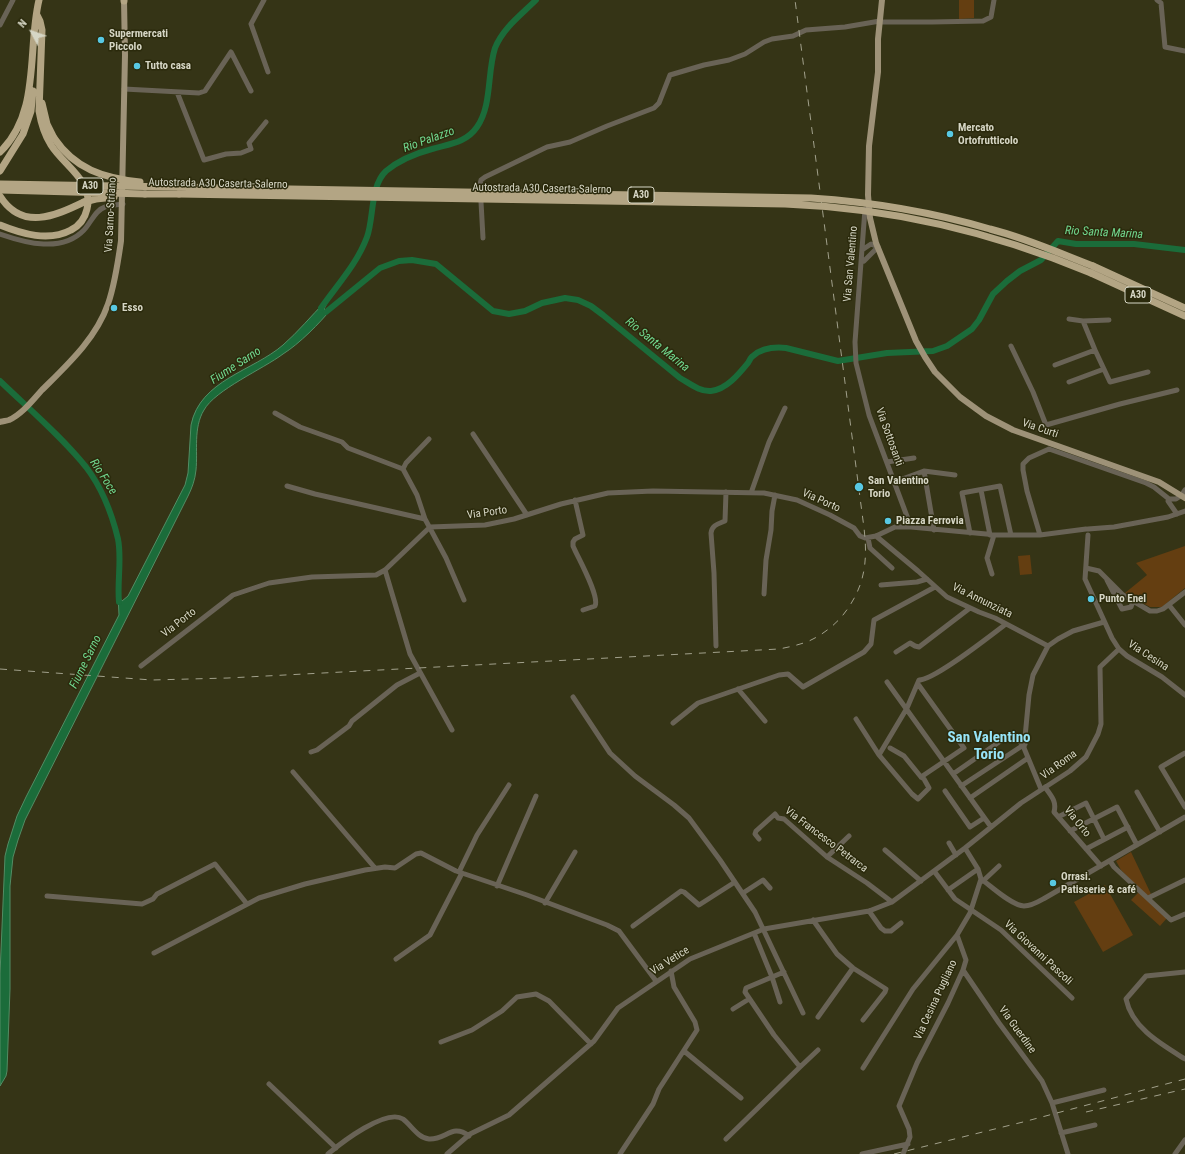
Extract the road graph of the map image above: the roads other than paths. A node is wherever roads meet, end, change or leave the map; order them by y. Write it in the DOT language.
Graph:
graph roads {
  1 [pos="13,0"];
  2 [pos="39,0"];
  3 [pos="124,0"];
  4 [pos="264,0"];
  5 [pos="882,0"];
  6 [pos="994,0"];
  7 [pos="1157,0"];
  8 [pos="37,15"];
  9 [pos="880,22"];
  10 [pos="0,25"];
  11 [pos="1185,51"];
  12 [pos="32,61"];
  13 [pos="268,72"];
  14 [pos="40,87"];
  15 [pos="124,89"];
  16 [pos="251,91"];
  17 [pos="178,92"];
  18 [pos="266,122"];
  19 [pos="0,152"];
  20 [pos="0,171"];
  21 [pos="868,176"];
  22 [pos="0,184"];
  23 [pos="180,187"];
  24 [pos="0,190"];
  25 [pos="145,194"];
  26 [pos="0,196"];
  27 [pos="123,204"];
  28 [pos="0,225"];
  29 [pos="0,234"];
  30 [pos="483,238"];
  31 [pos="878,247"];
  32 [pos="862,250"];
  33 [pos="864,261"];
  34 [pos="1092,270"];
  35 [pos="1185,308"];
  36 [pos="1185,316"];
  37 [pos="1069,319"];
  38 [pos="1109,320"];
  39 [pos="1083,321"];
  40 [pos="916,341"];
  41 [pos="1011,346"];
  42 [pos="1095,350"];
  43 [pos="855,353"];
  44 [pos="1055,366"];
  45 [pos="1104,369"];
  46 [pos="1148,372"];
  47 [pos="1069,382"];
  48 [pos="1177,390"];
  49 [pos="785,408"];
  50 [pos="275,413"];
  51 [pos="0,422"];
  52 [pos="473,434"];
  53 [pos="429,439"];
  54 [pos="914,458"];
  55 [pos="887,462"];
  56 [pos="403,469"];
  57 [pos="924,472"];
  58 [pos="955,475"];
  59 [pos="894,482"];
  60 [pos="287,486"];
  61 [pos="981,490"];
  62 [pos="726,492"];
  63 [pos="750,493"];
  64 [pos="774,495"];
  65 [pos="1183,495"];
  66 [pos="1169,498"];
  67 [pos="575,500"];
  68 [pos="1182,513"];
  69 [pos="527,515"];
  70 [pos="425,519"];
  71 [pos="911,527"];
  72 [pos="430,528"];
  73 [pos="934,530"];
  74 [pos="1087,532"];
  75 [pos="970,533"];
  76 [pos="992,535"];
  77 [pos="1040,535"];
  78 [pos="876,536"];
  79 [pos="1012,536"];
  80 [pos="866,538"];
  81 [pos="892,568"];
  82 [pos="1086,568"];
  83 [pos="385,570"];
  84 [pos="992,574"];
  85 [pos="1106,577"];
  86 [pos="927,579"];
  87 [pos="881,585"];
  88 [pos="935,587"];
  89 [pos="1185,592"];
  90 [pos="764,594"];
  91 [pos="464,600"];
  92 [pos="1133,601"];
  93 [pos="1169,605"];
  94 [pos="970,608"];
  95 [pos="584,610"];
  96 [pos="1104,622"];
  97 [pos="1006,624"];
  98 [pos="1185,625"];
  99 [pos="716,646"];
  100 [pos="1048,646"];
  101 [pos="1119,649"];
  102 [pos="896,652"];
  103 [pos="142,666"];
  104 [pos="420,673"];
  105 [pos="887,682"];
  106 [pos="918,684"];
  107 [pos="738,689"];
  108 [pos="1184,694"];
  109 [pos="573,698"];
  110 [pos="907,708"];
  111 [pos="856,719"];
  112 [pos="765,721"];
  113 [pos="673,723"];
  114 [pos="452,730"];
  115 [pos="1024,744"];
  116 [pos="890,748"];
  117 [pos="311,752"];
  118 [pos="879,755"];
  119 [pos="1184,755"];
  120 [pos="1028,758"];
  121 [pos="944,761"];
  122 [pos="293,772"];
  123 [pos="953,774"];
  124 [pos="921,777"];
  125 [pos="509,785"];
  126 [pos="962,786"];
  127 [pos="1043,788"];
  128 [pos="945,791"];
  129 [pos="1137,792"];
  130 [pos="536,796"];
  131 [pos="970,798"];
  132 [pos="1185,807"];
  133 [pos="1058,816"];
  134 [pos="1185,817"];
  135 [pos="984,818"];
  136 [pos="1094,819"];
  137 [pos="991,827"];
  138 [pos="1128,827"];
  139 [pos="1070,831"];
  140 [pos="1160,832"];
  141 [pos="848,836"];
  142 [pos="759,839"];
  143 [pos="1104,840"];
  144 [pos="949,843"];
  145 [pos="1137,845"];
  146 [pos="965,848"];
  147 [pos="1086,849"];
  148 [pos="885,850"];
  149 [pos="575,852"];
  150 [pos="956,855"];
  151 [pos="827,857"];
  152 [pos="1110,861"];
  153 [pos="1000,866"];
  154 [pos="1101,866"];
  155 [pos="375,868"];
  156 [pos="978,869"];
  157 [pos="934,871"];
  158 [pos="460,873"];
  159 [pos="982,880"];
  160 [pos="1185,880"];
  161 [pos="921,881"];
  162 [pos="736,882"];
  163 [pos="498,886"];
  164 [pos="770,888"];
  165 [pos="948,890"];
  166 [pos="743,893"];
  167 [pos="47,896"];
  168 [pos="1148,898"];
  169 [pos="892,902"];
  170 [pos="545,903"];
  171 [pos="247,904"];
  172 [pos="971,910"];
  173 [pos="869,911"];
  174 [pos="1185,914"];
  175 [pos="814,920"];
  176 [pos="901,923"];
  177 [pos="633,926"];
  178 [pos="764,929"];
  179 [pos="754,933"];
  180 [pos="957,935"];
  181 [pos="154,953"];
  182 [pos="396,959"];
  183 [pos="854,968"];
  184 [pos="963,970"];
  185 [pos="671,972"];
  186 [pos="784,972"];
  187 [pos="1185,972"];
  188 [pos="772,978"];
  189 [pos="656,981"];
  190 [pos="749,998"];
  191 [pos="1072,998"];
  192 [pos="780,1002"];
  193 [pos="733,1009"];
  194 [pos="803,1013"];
  195 [pos="818,1017"];
  196 [pos="863,1020"];
  197 [pos="441,1042"];
  198 [pos="592,1044"];
  199 [pos="818,1050"];
  200 [pos="684,1051"];
  201 [pos="1185,1059"];
  202 [pos="800,1067"];
  203 [pos="863,1068"];
  204 [pos="269,1084"];
  205 [pos="1104,1090"];
  206 [pos="741,1098"];
  207 [pos="1052,1103"];
  208 [pos="1095,1125"];
  209 [pos="1061,1134"];
  210 [pos="469,1136"];
  211 [pos="726,1139"];
  212 [pos="1185,1140"];
  213 [pos="908,1144"];
  214 [pos="336,1148"];
  215 [pos="328,1154"];
  216 [pos="447,1154"];
  217 [pos="620,1154"];
  218 [pos="862,1154"];
  219 [pos="903,1154"];
  220 [pos="1068,1154"];
  221 [pos="1175,1154"];
  1 -- 10 [label="street"];
  2 -- 8 [label="highway"];
  3 -- 15 [label="main road, Via Sarno-Striano"];
  4 -- 13 [label="street"];
  5 -- 9 [label="main road, Via San Valentino"];
  6 -- 9 [label="street"];
  7 -- 11 [label="street"];
  8 -- 12 [label="highway"];
  8 -- 14 [label="highway"];
  9 -- 21 [label="main road, Via San Valentino"];
  9 -- 30 [label="street"];
  12 -- 19 [label="highway"];
  12 -- 20 [label="highway"];
  14 -- 23 [label="highway, bridge"];
  14 -- 28 [label="highway"];
  15 -- 17 [label="street"];
  15 -- 27 [label="main road, Via Sarno-Striano"];
  16 -- 17 [label="street"];
  17 -- 18 [label="street"];
  21 -- 31 [label="main road, Via San Valentino"];
  21 -- 32 [label="street, Via San Valentino"];
  22 -- 23 [label="highway, Autostrada A30 Caserta-Salerno / A30, bridge"];
  23 -- 34 [label="highway, Autostrada A30 Caserta-Salerno / A30, bridge"];
  24 -- 25 [label="highway, Autostrada A30 Caserta-Salerno / A30, bridge"];
  25 -- 26 [label="highway, bridge"];
  25 -- 34 [label="highway, Autostrada A30 Caserta-Salerno / A30, bridge"];
  27 -- 29 [label="street"];
  27 -- 51 [label="main road, Via Sarno-Striano"];
  31 -- 32 [label="street"];
  31 -- 33 [label="street"];
  31 -- 40 [label="main road, Via San Valentino"];
  32 -- 43 [label="street, Via San Valentino"];
  34 -- 35 [label="highway, Autostrada A30 Caserta-Salerno / A30"];
  34 -- 36 [label="highway, Autostrada A30 Caserta-Salerno / A30"];
  37 -- 39 [label="street"];
  38 -- 39 [label="street"];
  39 -- 42 [label="street"];
  40 -- 65 [label="main road, Via Curti"];
  41 -- 48 [label="street"];
  42 -- 44 [label="street"];
  42 -- 45 [label="street"];
  43 -- 55 [label="street, Via Sottosanti"];
  45 -- 46 [label="street"];
  45 -- 47 [label="street"];
  49 -- 63 [label="street"];
  50 -- 56 [label="street"];
  52 -- 69 [label="street"];
  53 -- 56 [label="street"];
  54 -- 55 [label="street"];
  55 -- 59 [label="street, Via Sottosanti"];
  56 -- 70 [label="street"];
  57 -- 58 [label="street"];
  57 -- 59 [label="street"];
  57 -- 73 [label="street"];
  59 -- 71 [label="street, Via Sottosanti"];
  60 -- 70 [label="street"];
  61 -- 75 [label="street"];
  61 -- 76 [label="street"];
  61 -- 79 [label="street"];
  62 -- 63 [label="street, Via Porto"];
  62 -- 67 [label="street, Via Porto"];
  62 -- 99 [label="street"];
  63 -- 64 [label="street, Via Porto"];
  64 -- 80 [label="street, Via Porto"];
  64 -- 90 [label="street"];
  65 -- 66 [label="street"];
  66 -- 68 [label="street"];
  66 -- 77 [label="street"];
  67 -- 69 [label="street, Via Porto"];
  67 -- 95 [label="street"];
  68 -- 74 [label="street"];
  69 -- 72 [label="street, Via Porto"];
  70 -- 72 [label="street"];
  71 -- 73 [label="street"];
  71 -- 78 [label="street"];
  72 -- 83 [label="street, Via Porto"];
  72 -- 91 [label="street"];
  73 -- 75 [label="street"];
  74 -- 77 [label="street"];
  74 -- 82 [label="street"];
  75 -- 76 [label="street"];
  76 -- 79 [label="street"];
  76 -- 84 [label="street"];
  77 -- 79 [label="street"];
  78 -- 80 [label="street"];
  78 -- 86 [label="street, Via Annunziata"];
  80 -- 81 [label="street"];
  82 -- 85 [label="street"];
  82 -- 96 [label="street"];
  83 -- 103 [label="street, Via Porto"];
  83 -- 104 [label="street"];
  85 -- 92 [label="street"];
  85 -- 92 [label="street"];
  86 -- 87 [label="street"];
  86 -- 88 [label="street, Via Annunziata"];
  88 -- 94 [label="street, Via Annunziata"];
  88 -- 107 [label="street"];
  89 -- 93 [label="street"];
  92 -- 93 [label="street"];
  93 -- 98 [label="street"];
  94 -- 97 [label="street, Via Annunziata"];
  94 -- 102 [label="street"];
  96 -- 100 [label="street"];
  96 -- 101 [label="street"];
  97 -- 100 [label="street, Via Annunziata"];
  97 -- 106 [label="street"];
  100 -- 115 [label="street"];
  101 -- 108 [label="street, Via Cesina"];
  101 -- 127 [label="street, Via Roma"];
  104 -- 114 [label="street"];
  104 -- 117 [label="street"];
  105 -- 110 [label="street"];
  106 -- 110 [label="street"];
  106 -- 121 [label="street"];
  107 -- 112 [label="street"];
  107 -- 113 [label="street"];
  109 -- 162 [label="street"];
  110 -- 118 [label="street"];
  110 -- 121 [label="street"];
  111 -- 118 [label="street"];
  115 -- 120 [label="street, Via Orto"];
  115 -- 123 [label="street"];
  115 -- 126 [label="street"];
  116 -- 124 [label="street"];
  118 -- 124 [label="street"];
  119 -- 132 [label="street"];
  120 -- 127 [label="street, Via Orto"];
  120 -- 131 [label="street"];
  121 -- 123 [label="street"];
  121 -- 124 [label="street"];
  122 -- 155 [label="street"];
  123 -- 126 [label="street"];
  125 -- 158 [label="street"];
  126 -- 131 [label="street"];
  127 -- 133 [label="street, Via Orto"];
  127 -- 137 [label="street, Via Roma"];
  128 -- 135 [label="street"];
  129 -- 140 [label="street"];
  130 -- 163 [label="street"];
  131 -- 135 [label="street"];
  133 -- 136 [label="street"];
  133 -- 139 [label="street, Via Orto"];
  134 -- 140 [label="street"];
  135 -- 137 [label="street"];
  136 -- 138 [label="street"];
  136 -- 139 [label="street"];
  136 -- 143 [label="street"];
  137 -- 146 [label="street, Via Vetice"];
  138 -- 143 [label="street"];
  138 -- 145 [label="street"];
  139 -- 147 [label="street, Via Orto"];
  140 -- 145 [label="street"];
  141 -- 151 [label="street"];
  142 -- 151 [label="street, Via Francesco Petrarca"];
  143 -- 147 [label="street"];
  144 -- 150 [label="street"];
  145 -- 152 [label="street"];
  146 -- 150 [label="street, Via Vetice"];
  146 -- 156 [label="street"];
  147 -- 154 [label="street, Via Orto"];
  148 -- 161 [label="street"];
  149 -- 170 [label="street"];
  150 -- 157 [label="street, Via Vetice"];
  151 -- 169 [label="street, Via Francesco Petrarca"];
  152 -- 154 [label="street"];
  152 -- 168 [label="street"];
  153 -- 159 [label="street"];
  154 -- 159 [label="street"];
  155 -- 158 [label="street"];
  155 -- 171 [label="street"];
  156 -- 159 [label="street"];
  156 -- 165 [label="street"];
  157 -- 161 [label="street, Via Vetice"];
  157 -- 165 [label="street, Via Giovanni Pascoli"];
  158 -- 163 [label="street"];
  158 -- 182 [label="street"];
  159 -- 172 [label="street"];
  160 -- 168 [label="street"];
  161 -- 169 [label="street, Via Vetice"];
  162 -- 166 [label="street"];
  162 -- 177 [label="street"];
  163 -- 170 [label="street"];
  164 -- 166 [label="street"];
  165 -- 172 [label="street, Via Giovanni Pascoli"];
  166 -- 178 [label="street"];
  167 -- 171 [label="street"];
  168 -- 174 [label="street"];
  169 -- 173 [label="street, Via Vetice"];
  170 -- 189 [label="street"];
  171 -- 181 [label="street"];
  172 -- 180 [label="street"];
  172 -- 191 [label="street, Via Giovanni Pascoli"];
  173 -- 175 [label="street, Via Vetice"];
  173 -- 176 [label="street"];
  175 -- 178 [label="street, Via Vetice"];
  175 -- 183 [label="street"];
  178 -- 179 [label="street, Via Vetice"];
  178 -- 186 [label="street"];
  179 -- 185 [label="street, Via Vetice"];
  179 -- 188 [label="street"];
  180 -- 184 [label="street, Via Cesina Pugliano"];
  180 -- 203 [label="street"];
  183 -- 195 [label="street"];
  183 -- 196 [label="street"];
  184 -- 207 [label="street, Via Guerdine"];
  184 -- 213 [label="street, Via Cesina Pugliano"];
  185 -- 189 [label="street, Via Vetice"];
  185 -- 200 [label="street"];
  186 -- 188 [label="street"];
  186 -- 194 [label="street"];
  187 -- 201 [label="street"];
  188 -- 190 [label="street"];
  188 -- 192 [label="street"];
  189 -- 198 [label="street, Via Vetice"];
  190 -- 193 [label="street"];
  190 -- 202 [label="street"];
  197 -- 198 [label="street"];
  198 -- 210 [label="street, Via Vetice"];
  199 -- 202 [label="street"];
  200 -- 206 [label="street"];
  200 -- 217 [label="street"];
  202 -- 211 [label="street"];
  204 -- 214 [label="street"];
  205 -- 207 [label="street"];
  207 -- 209 [label="street, Via Guerdine"];
  208 -- 209 [label="street"];
  209 -- 220 [label="street, Via Guerdine"];
  210 -- 214 [label="street"];
  210 -- 216 [label="street, Via Vetice"];
  212 -- 221 [label="street"];
  213 -- 218 [label="street"];
  213 -- 219 [label="street"];
  214 -- 215 [label="street"];
}
